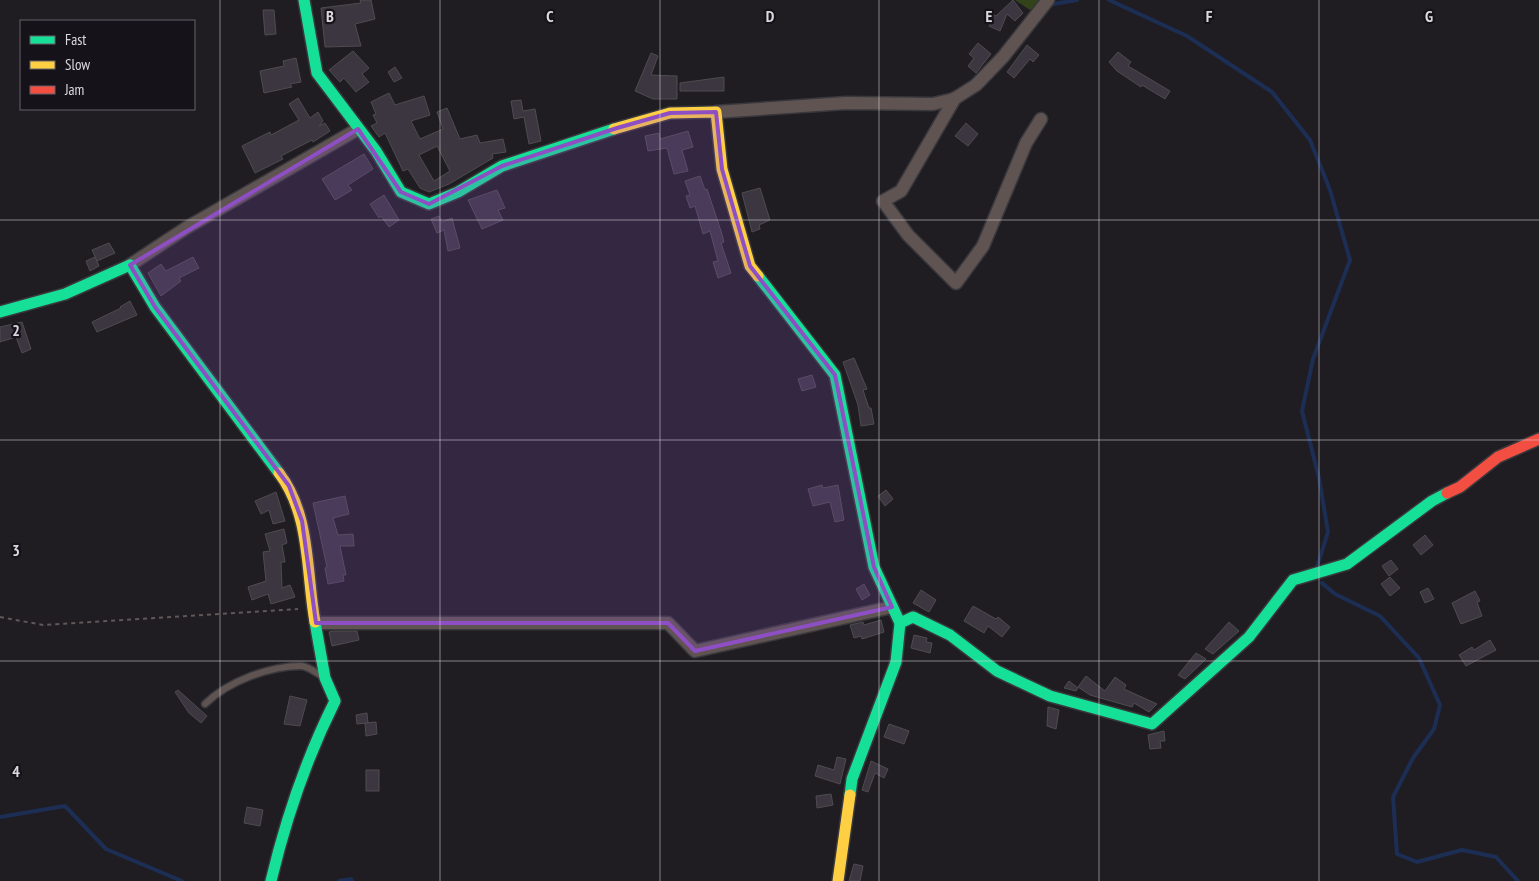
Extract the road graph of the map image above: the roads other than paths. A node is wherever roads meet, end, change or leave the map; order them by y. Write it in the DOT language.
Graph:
graph roads {
  1 [pos="304,0"];
  2 [pos="1048,0"];
  3 [pos="955,98"];
  4 [pos="716,112"];
  5 [pos="1041,119"];
  6 [pos="358,129"];
  7 [pos="130,265"];
  8 [pos="0,312"];
  9 [pos="1539,439"];
  10 [pos="892,607"];
  11 [pos="316,623"];
  12 [pos="900,623"];
  13 [pos="325,678"];
  14 [pos="205,704"];
  15 [pos="272,881"];
  16 [pos="838,881"];
  1 -- 6 [label="street"];
  2 -- 3 [label="street"];
  3 -- 4 [label="street"];
  3 -- 5 [label="street"];
  4 -- 6 [label="street"];
  4 -- 10 [label="street"];
  6 -- 7 [label="street"];
  7 -- 8 [label="street"];
  7 -- 11 [label="street"];
  9 -- 12 [label="street"];
  10 -- 11 [label="street"];
  10 -- 12 [label="street"];
  11 -- 13 [label="street"];
  12 -- 16 [label="street"];
  13 -- 14 [label="lane"];
  13 -- 15 [label="street"];
}
